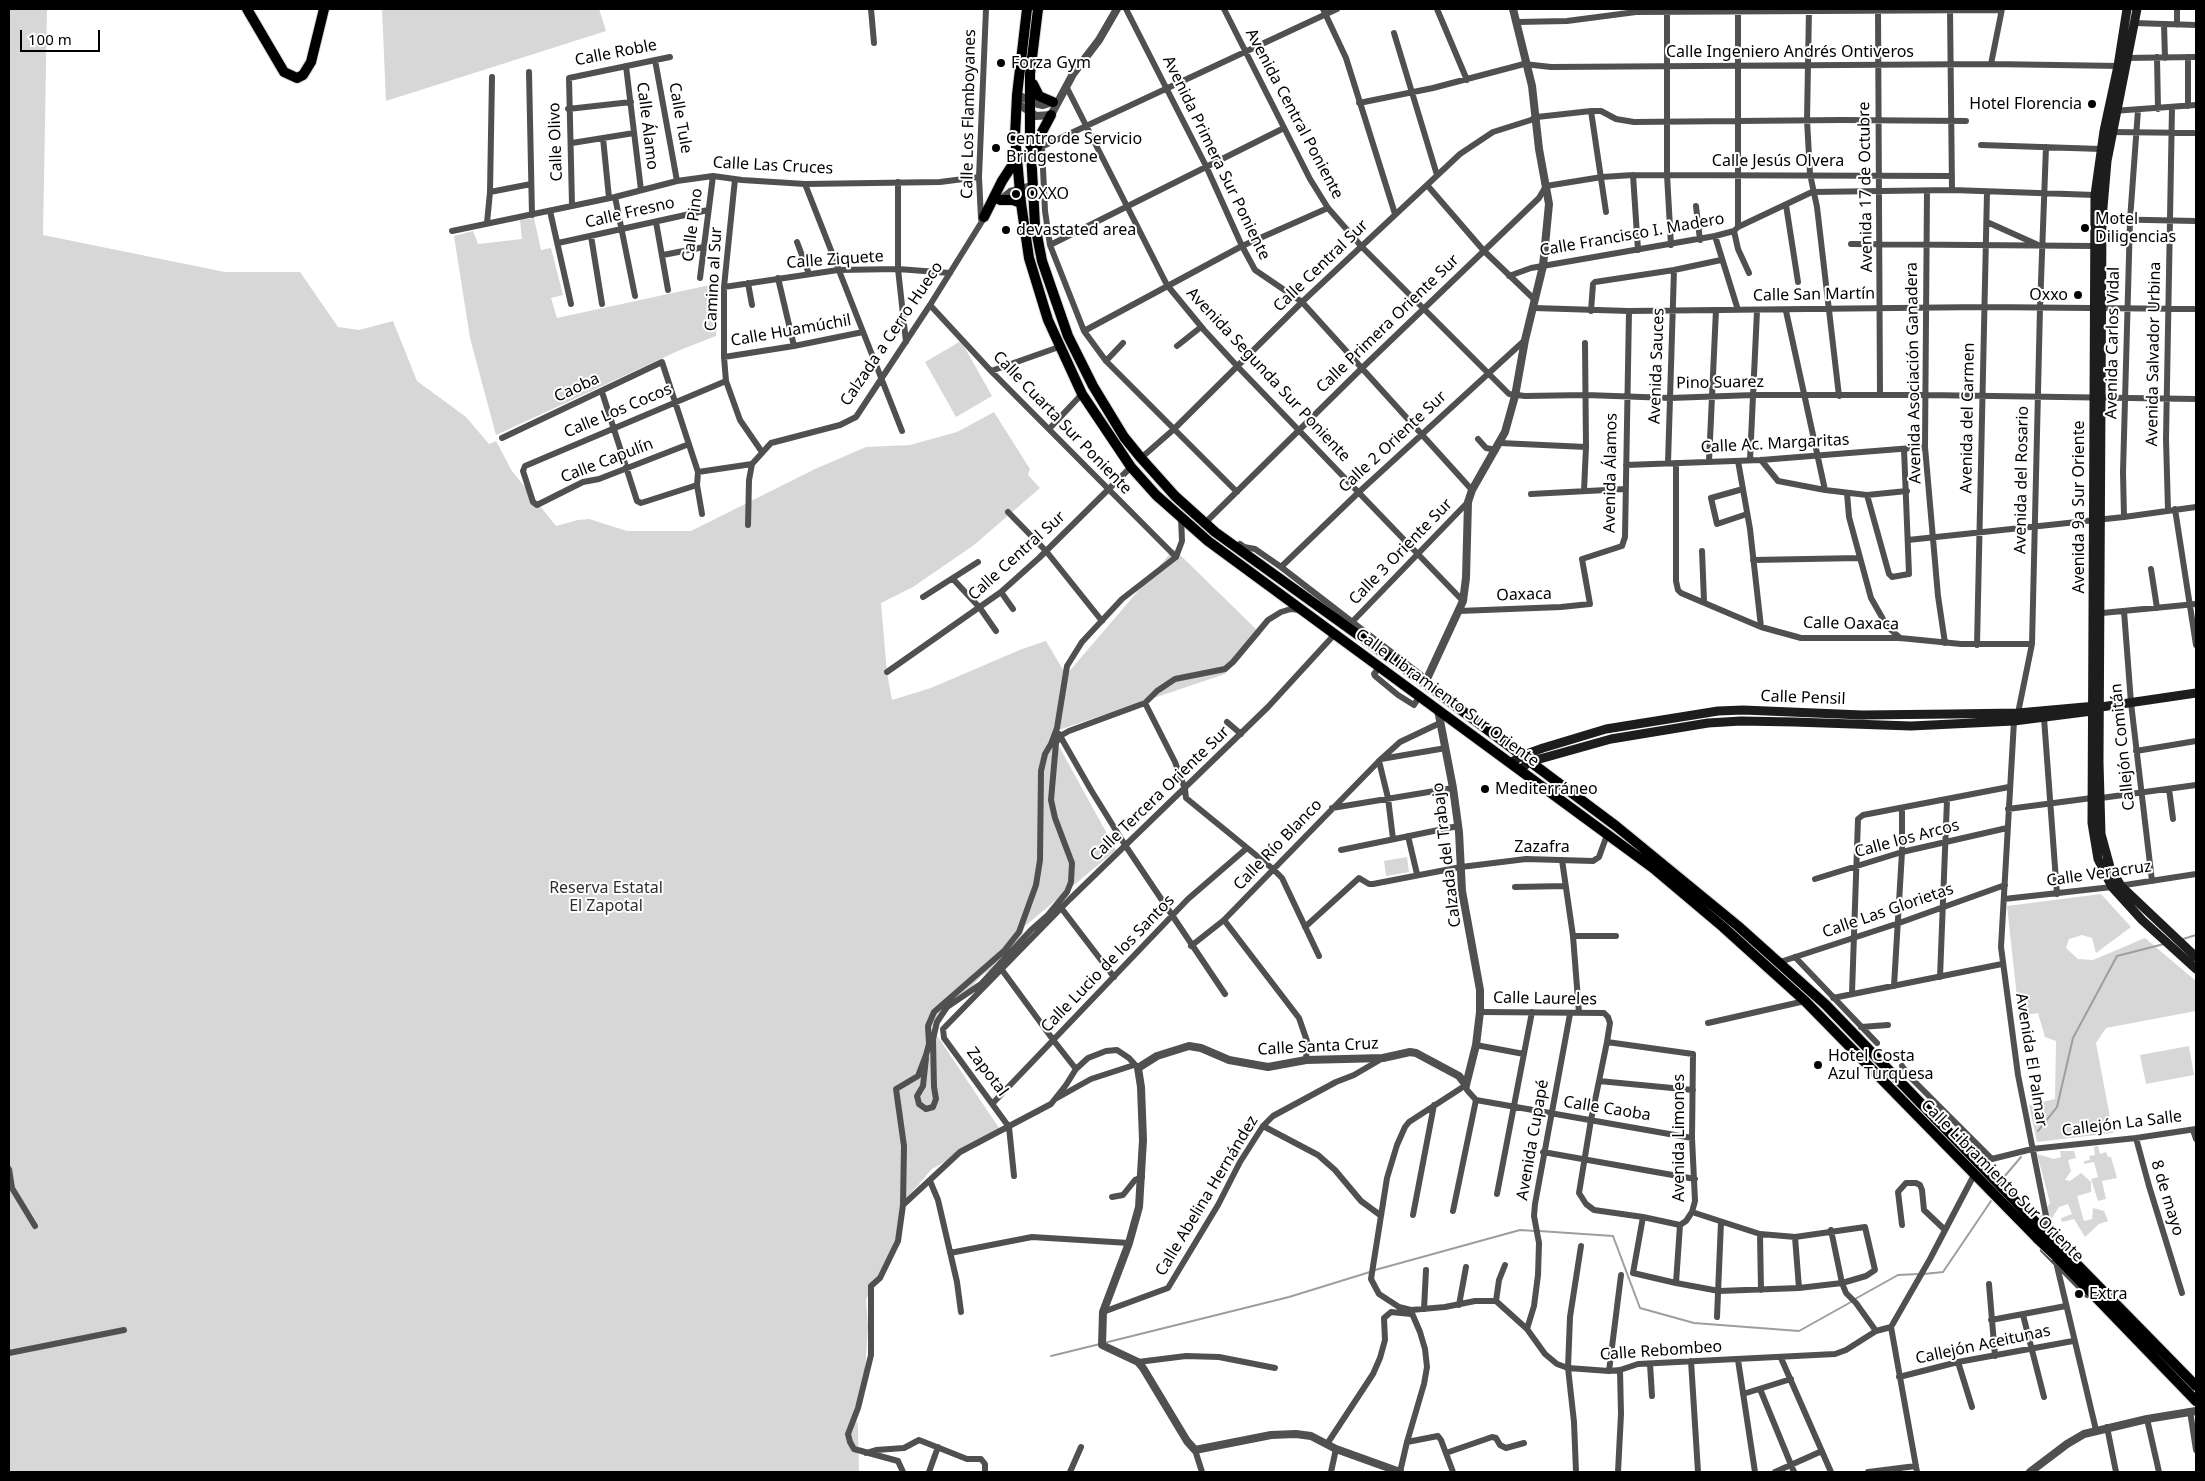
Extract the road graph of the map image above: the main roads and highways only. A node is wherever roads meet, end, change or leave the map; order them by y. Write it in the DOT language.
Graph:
graph roads {
  1 [pos="247,9"];
  2 [pos="324,9"];
  3 [pos="1027,9"];
  4 [pos="1038,9"];
  5 [pos="2127,9"];
  6 [pos="2137,9"];
  7 [pos="2122,62"];
  8 [pos="1030,74"];
  9 [pos="1056,100"];
  10 [pos="1051,115"];
  11 [pos="2109,132"];
  12 [pos="1017,158"];
  13 [pos="1031,172"];
  14 [pos="1000,200"];
  15 [pos="1020,203"];
  16 [pos="983,218"];
  17 [pos="2098,219"];
  18 [pos="2098,308"];
  19 [pos="2097,519"];
  20 [pos="2196,693"];
  21 [pos="2095,708"];
  22 [pos="2016,717"];
  23 [pos="1525,759"];
  24 [pos="1511,763"];
  25 [pos="1520,770"];
  26 [pos="2096,798"];
  27 [pos="2166,936"];
  28 [pos="2184,952"];
  29 [pos="2196,957"];
  30 [pos="2196,969"];
  31 [pos="2046,1235"];
  32 [pos="2196,1386"];
  33 [pos="2195,1408"];
  1 -- 2 [label="main road"];
  3 -- 12 [label="main road, Calle Libramiento Sur Oriente"];
  4 -- 8 [label="main road, Calle Libramiento Sur Oriente"];
  5 -- 7 [label="main road, Avenida 9a Sur Oriente"];
  6 -- 7 [label="main road, Avenida 9a Sur Oriente"];
  7 -- 11 [label="main road, Avenida 9a Sur Oriente"];
  8 -- 9 [label="main road"];
  8 -- 13 [label="main road, Calle Libramiento Sur Oriente"];
  10 -- 13 [label="main road"];
  11 -- 17 [label="main road, Avenida 9a Sur Oriente"];
  11 -- 17 [label="main road, Avenida 9a Sur Oriente"];
  12 -- 15 [label="main road, Calle Libramiento Sur Oriente"];
  12 -- 16 [label="main road"];
  13 -- 23 [label="main road, Calle Libramiento Sur Oriente"];
  14 -- 15 [label="main road"];
  15 -- 24 [label="main road, Calle Libramiento Sur Oriente"];
  17 -- 18 [label="main road, Avenida 9a Sur Oriente"];
  17 -- 18 [label="main road, Avenida 9a Sur Oriente"];
  18 -- 19 [label="main road, Avenida 9a Sur Oriente"];
  19 -- 21 [label="main road, Avenida 9a Sur Oriente"];
  19 -- 21 [label="main road, Avenida 9a Sur Oriente"];
  20 -- 21 [label="main road, Calle Pensil"];
  21 -- 22 [label="main road, Calle Pensil"];
  21 -- 22 [label="main road, Calle Pensil"];
  21 -- 26 [label="main road, Avenida 9a Sur Oriente"];
  22 -- 23 [label="main road, Calle Pensil"];
  23 -- 24 [label="main road, Calle Pensil"];
  23 -- 25 [label="main road, Calle Pensil"];
  23 -- 31 [label="main road, Calle Libramiento Sur Oriente"];
  24 -- 25 [label="main road, Calle Libramiento Sur Oriente"];
  25 -- 31 [label="main road, Calle Libramiento Sur Oriente"];
  26 -- 27 [label="main road, Avenida 9a Sur Oriente"];
  26 -- 27 [label="main road, Avenida 9a Sur Oriente"];
  27 -- 28 [label="main road, Avenida 9a Sur Oriente"];
  28 -- 29 [label="main road, Avenida 9a Sur Oriente"];
  28 -- 30 [label="main road, Avenida 9a Sur Oriente"];
  31 -- 32 [label="main road, Calle Libramiento Sur Oriente, bridge"];
  31 -- 33 [label="main road, Calle Libramiento Sur Oriente, bridge"];
}
